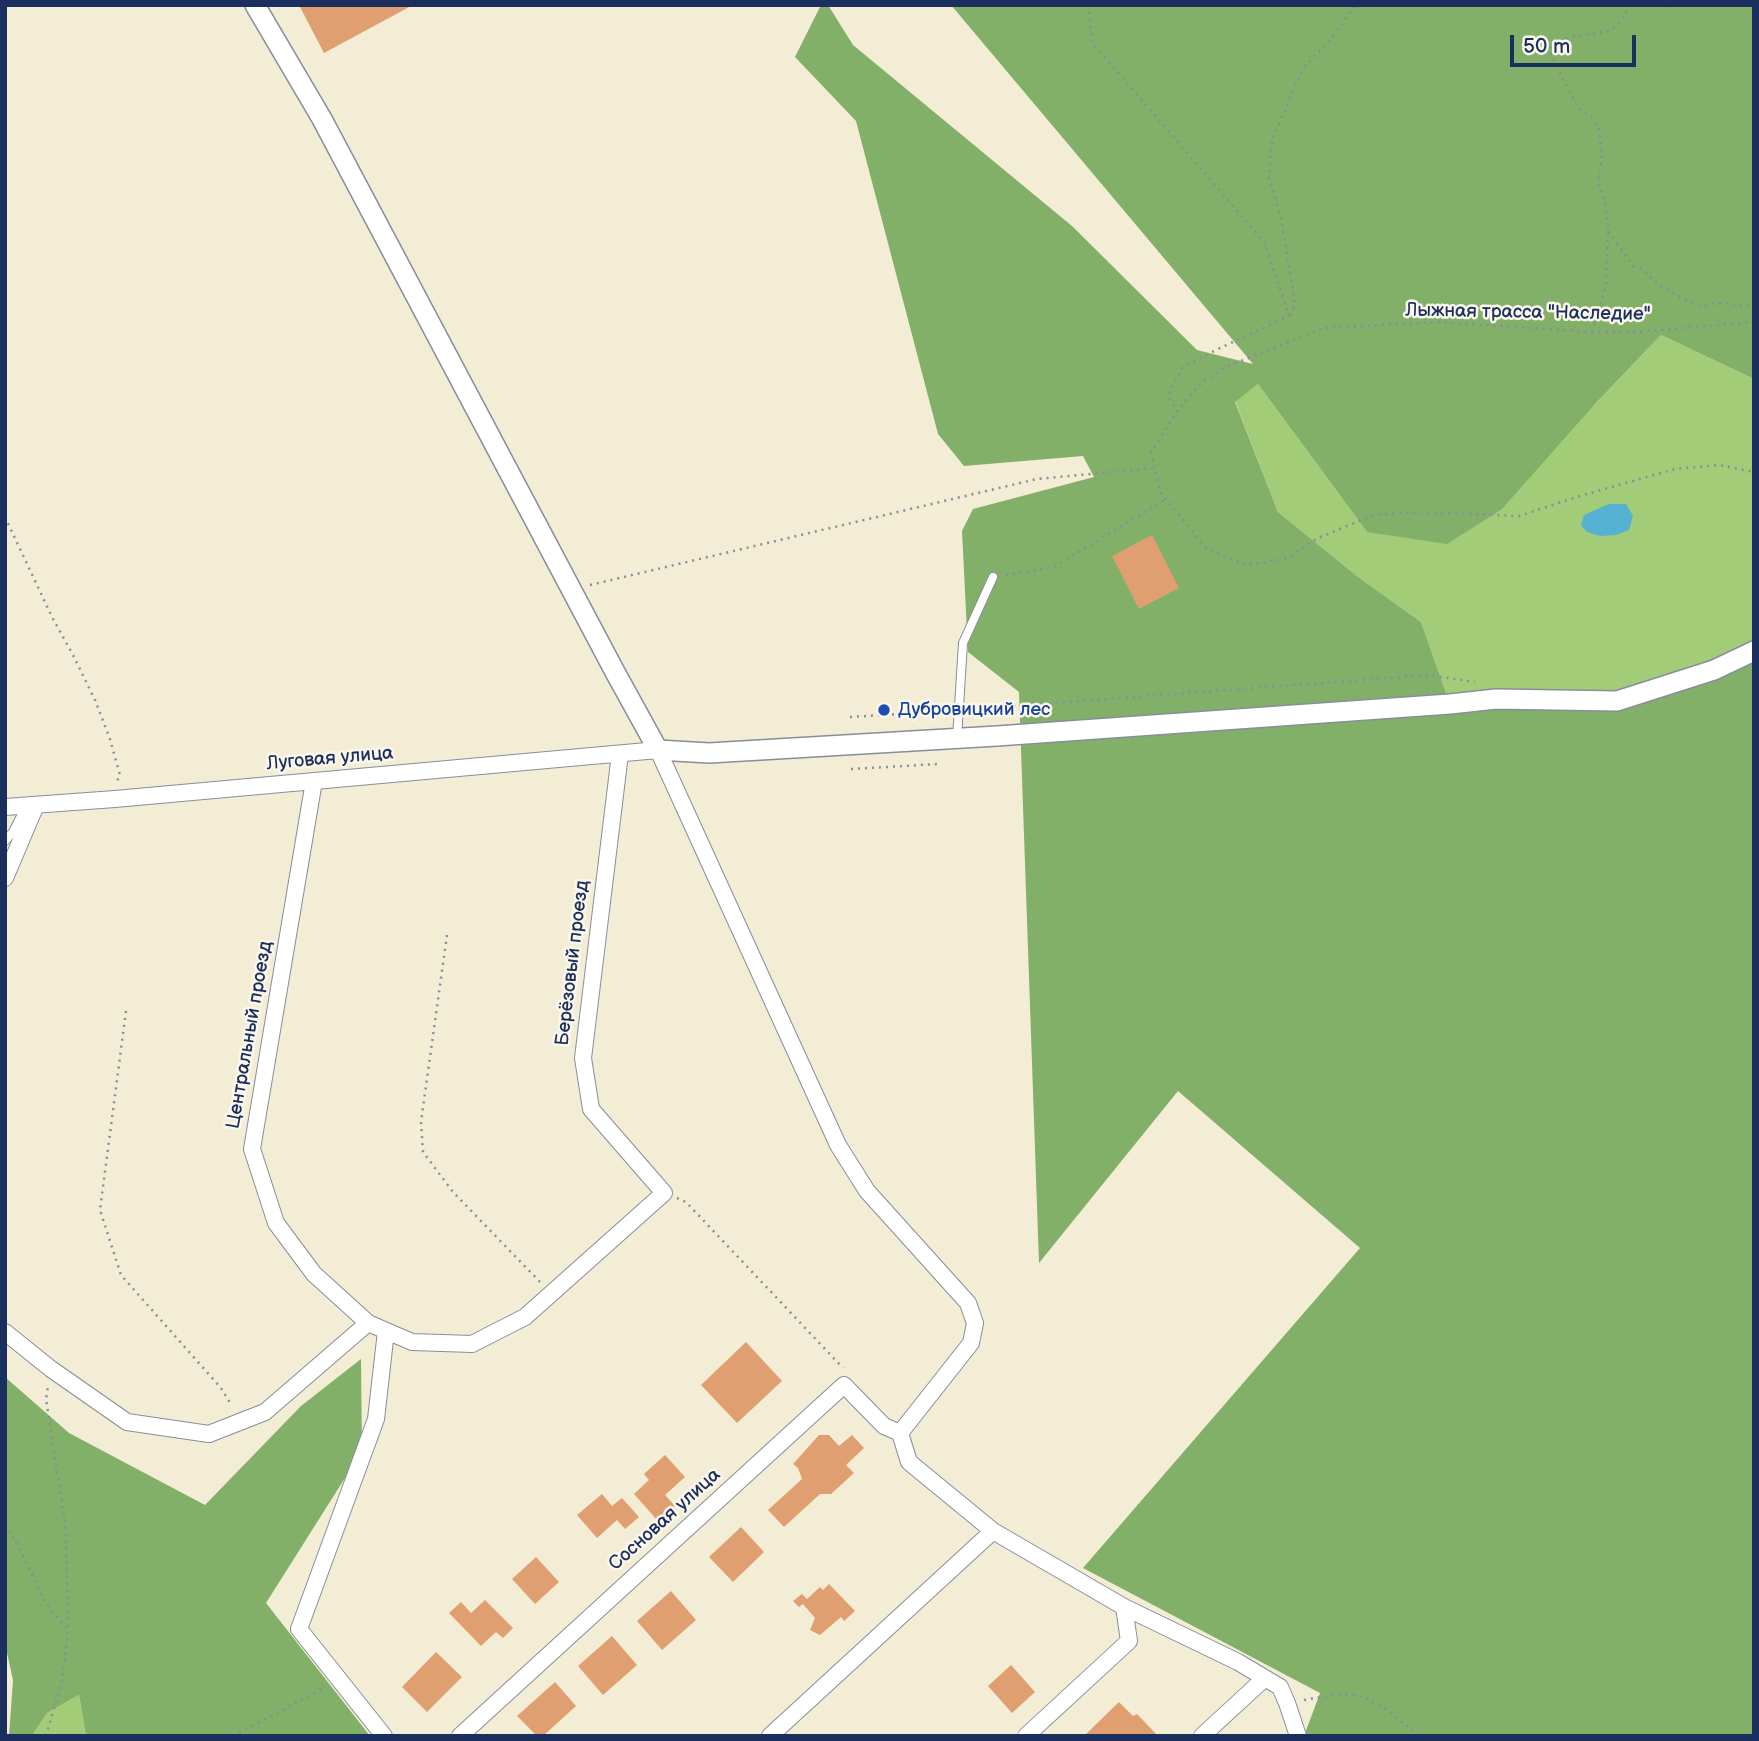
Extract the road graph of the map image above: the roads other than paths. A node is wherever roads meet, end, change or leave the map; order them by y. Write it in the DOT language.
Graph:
graph roads {
  1 [pos="255,5"];
  2 [pos="993,577"];
  3 [pos="1754,651"];
  4 [pos="957,738"];
  5 [pos="659,750"];
  6 [pos="620,754"];
  7 [pos="314,781"];
  8 [pos="31,805"];
  9 [pos="5,807"];
  10 [pos="5,841"];
  11 [pos="5,878"];
  12 [pos="664,1193"];
  13 [pos="368,1323"];
  14 [pos="386,1331"];
  15 [pos="5,1332"];
  16 [pos="900,1433"];
  17 [pos="993,1531"];
  18 [pos="1124,1607"];
  19 [pos="1265,1678"];
  20 [pos="384,1736"];
  21 [pos="460,1736"];
  22 [pos="770,1736"];
  23 [pos="1026,1736"];
  24 [pos="1202,1736"];
  25 [pos="1298,1736"];
  1 -- 5 [label="street"];
  2 -- 4 [label="lane"];
  3 -- 4 [label="street"];
  4 -- 5 [label="street"];
  5 -- 6 [label="street, Луговая улица"];
  5 -- 16 [label="street"];
  6 -- 7 [label="street, Луговая улица"];
  6 -- 12 [label="street, Берёзовый проезд"];
  7 -- 8 [label="street, Луговая улица"];
  7 -- 13 [label="street, Центральный проезд"];
  8 -- 9 [label="street, Луговая улица"];
  8 -- 10 [label="lane"];
  8 -- 11 [label="street"];
  12 -- 14 [label="street, Центральный проезд"];
  13 -- 14 [label="street, Центральный проезд"];
  13 -- 15 [label="street"];
  14 -- 20 [label="street"];
  16 -- 17 [label="street"];
  16 -- 21 [label="street, Сосновая улица"];
  17 -- 18 [label="street"];
  17 -- 22 [label="street"];
  18 -- 19 [label="street"];
  18 -- 23 [label="street"];
  19 -- 24 [label="street"];
  19 -- 25 [label="street"];
}
